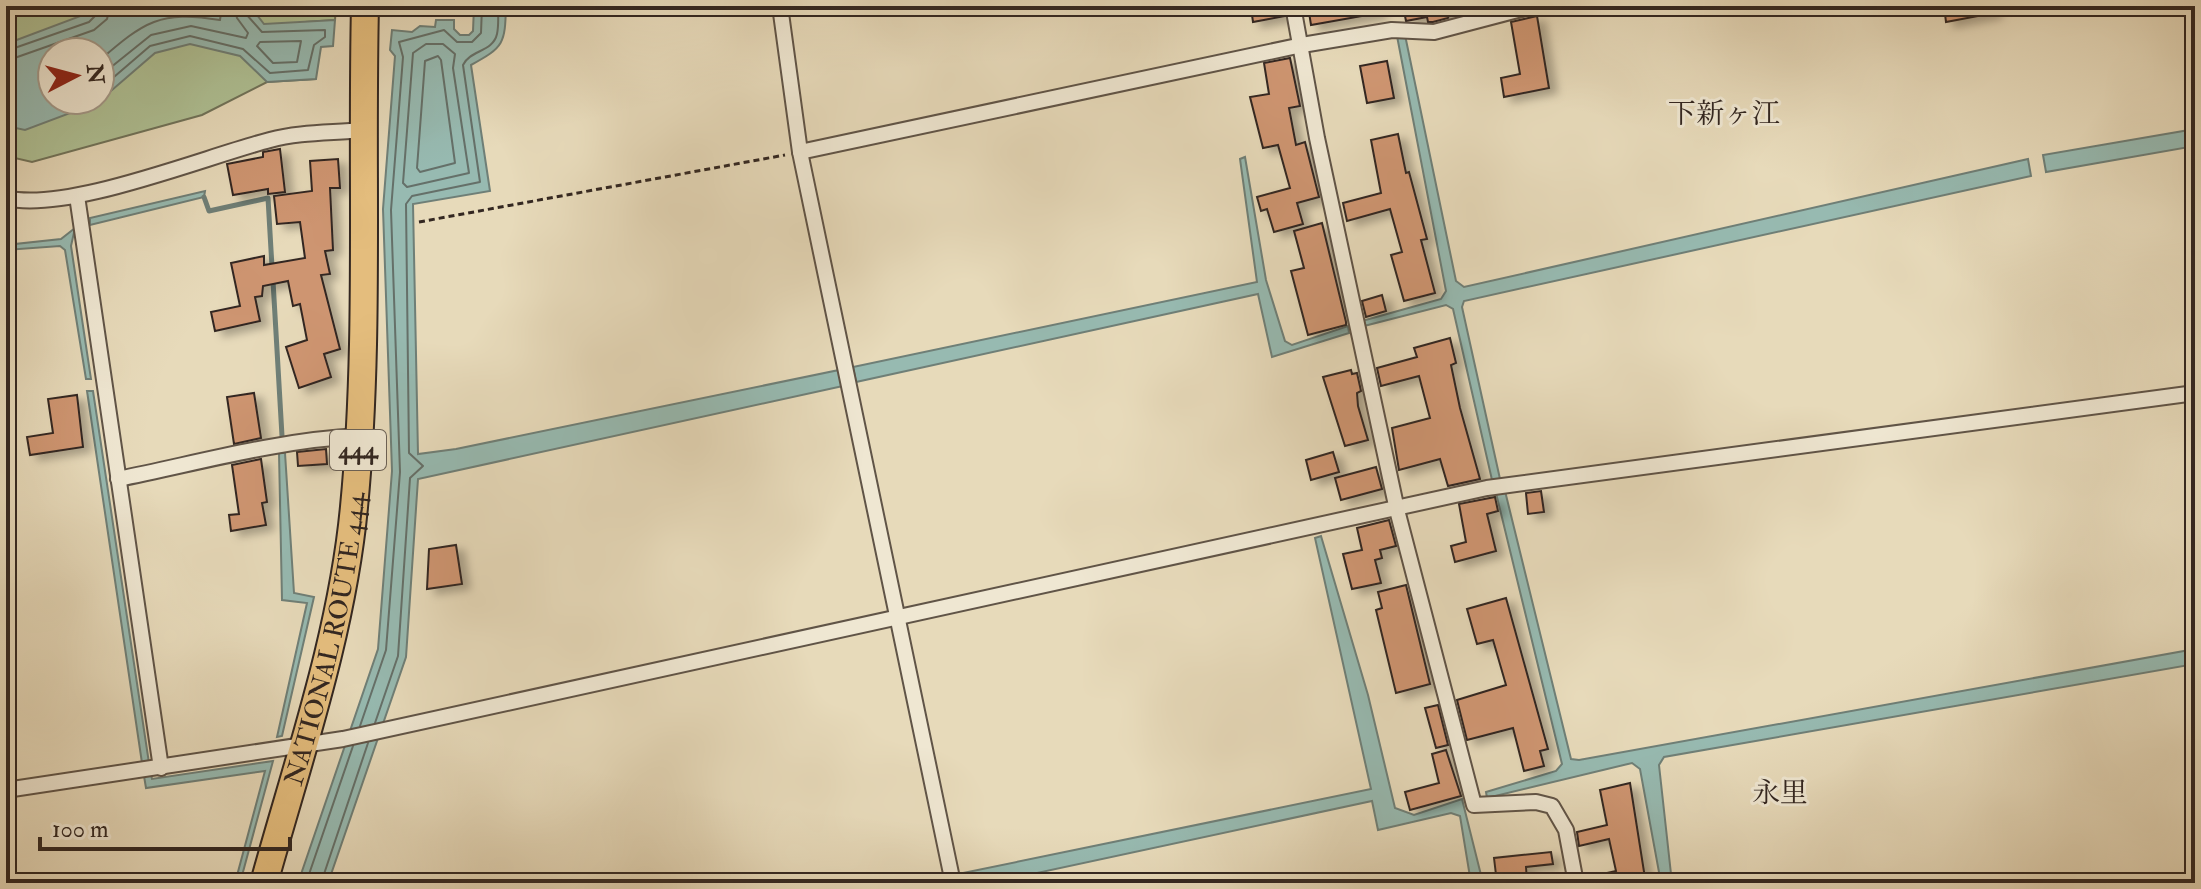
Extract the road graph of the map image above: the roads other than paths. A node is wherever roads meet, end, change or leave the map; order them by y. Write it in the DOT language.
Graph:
graph roads {
  1 [pos="365,6"];
  2 [pos="780,6"];
  3 [pos="1293,6"];
  4 [pos="1533,6"];
  5 [pos="1302,45"];
  6 [pos="362,130"];
  7 [pos="800,152"];
  8 [pos="77,196"];
  9 [pos="6,198"];
  10 [pos="2195,393"];
  11 [pos="359,436"];
  12 [pos="118,479"];
  13 [pos="1397,510"];
  14 [pos="899,619"];
  15 [pos="302,747"];
  16 [pos="161,768"];
  17 [pos="6,790"];
  18 [pos="264,883"];
  19 [pos="953,883"];
  20 [pos="1576,883"];
  1 -- 6 [label="highway, NATIONAL ROUTE 444 / 444"];
  2 -- 7 [label="street"];
  3 -- 5 [label="street"];
  4 -- 5 [label="street"];
  5 -- 7 [label="street"];
  5 -- 13 [label="street"];
  6 -- 8 [label="street"];
  6 -- 11 [label="highway, NATIONAL ROUTE 444 / 444"];
  7 -- 14 [label="street"];
  8 -- 9 [label="street"];
  8 -- 12 [label="street"];
  10 -- 13 [label="street"];
  11 -- 12 [label="street"];
  11 -- 15 [label="highway, NATIONAL ROUTE 444 / 444"];
  12 -- 16 [label="street"];
  13 -- 14 [label="street"];
  13 -- 20 [label="street"];
  14 -- 15 [label="street"];
  14 -- 19 [label="street"];
  15 -- 16 [label="street"];
  15 -- 18 [label="highway, NATIONAL ROUTE 444 / 444"];
  16 -- 17 [label="street"];
}
